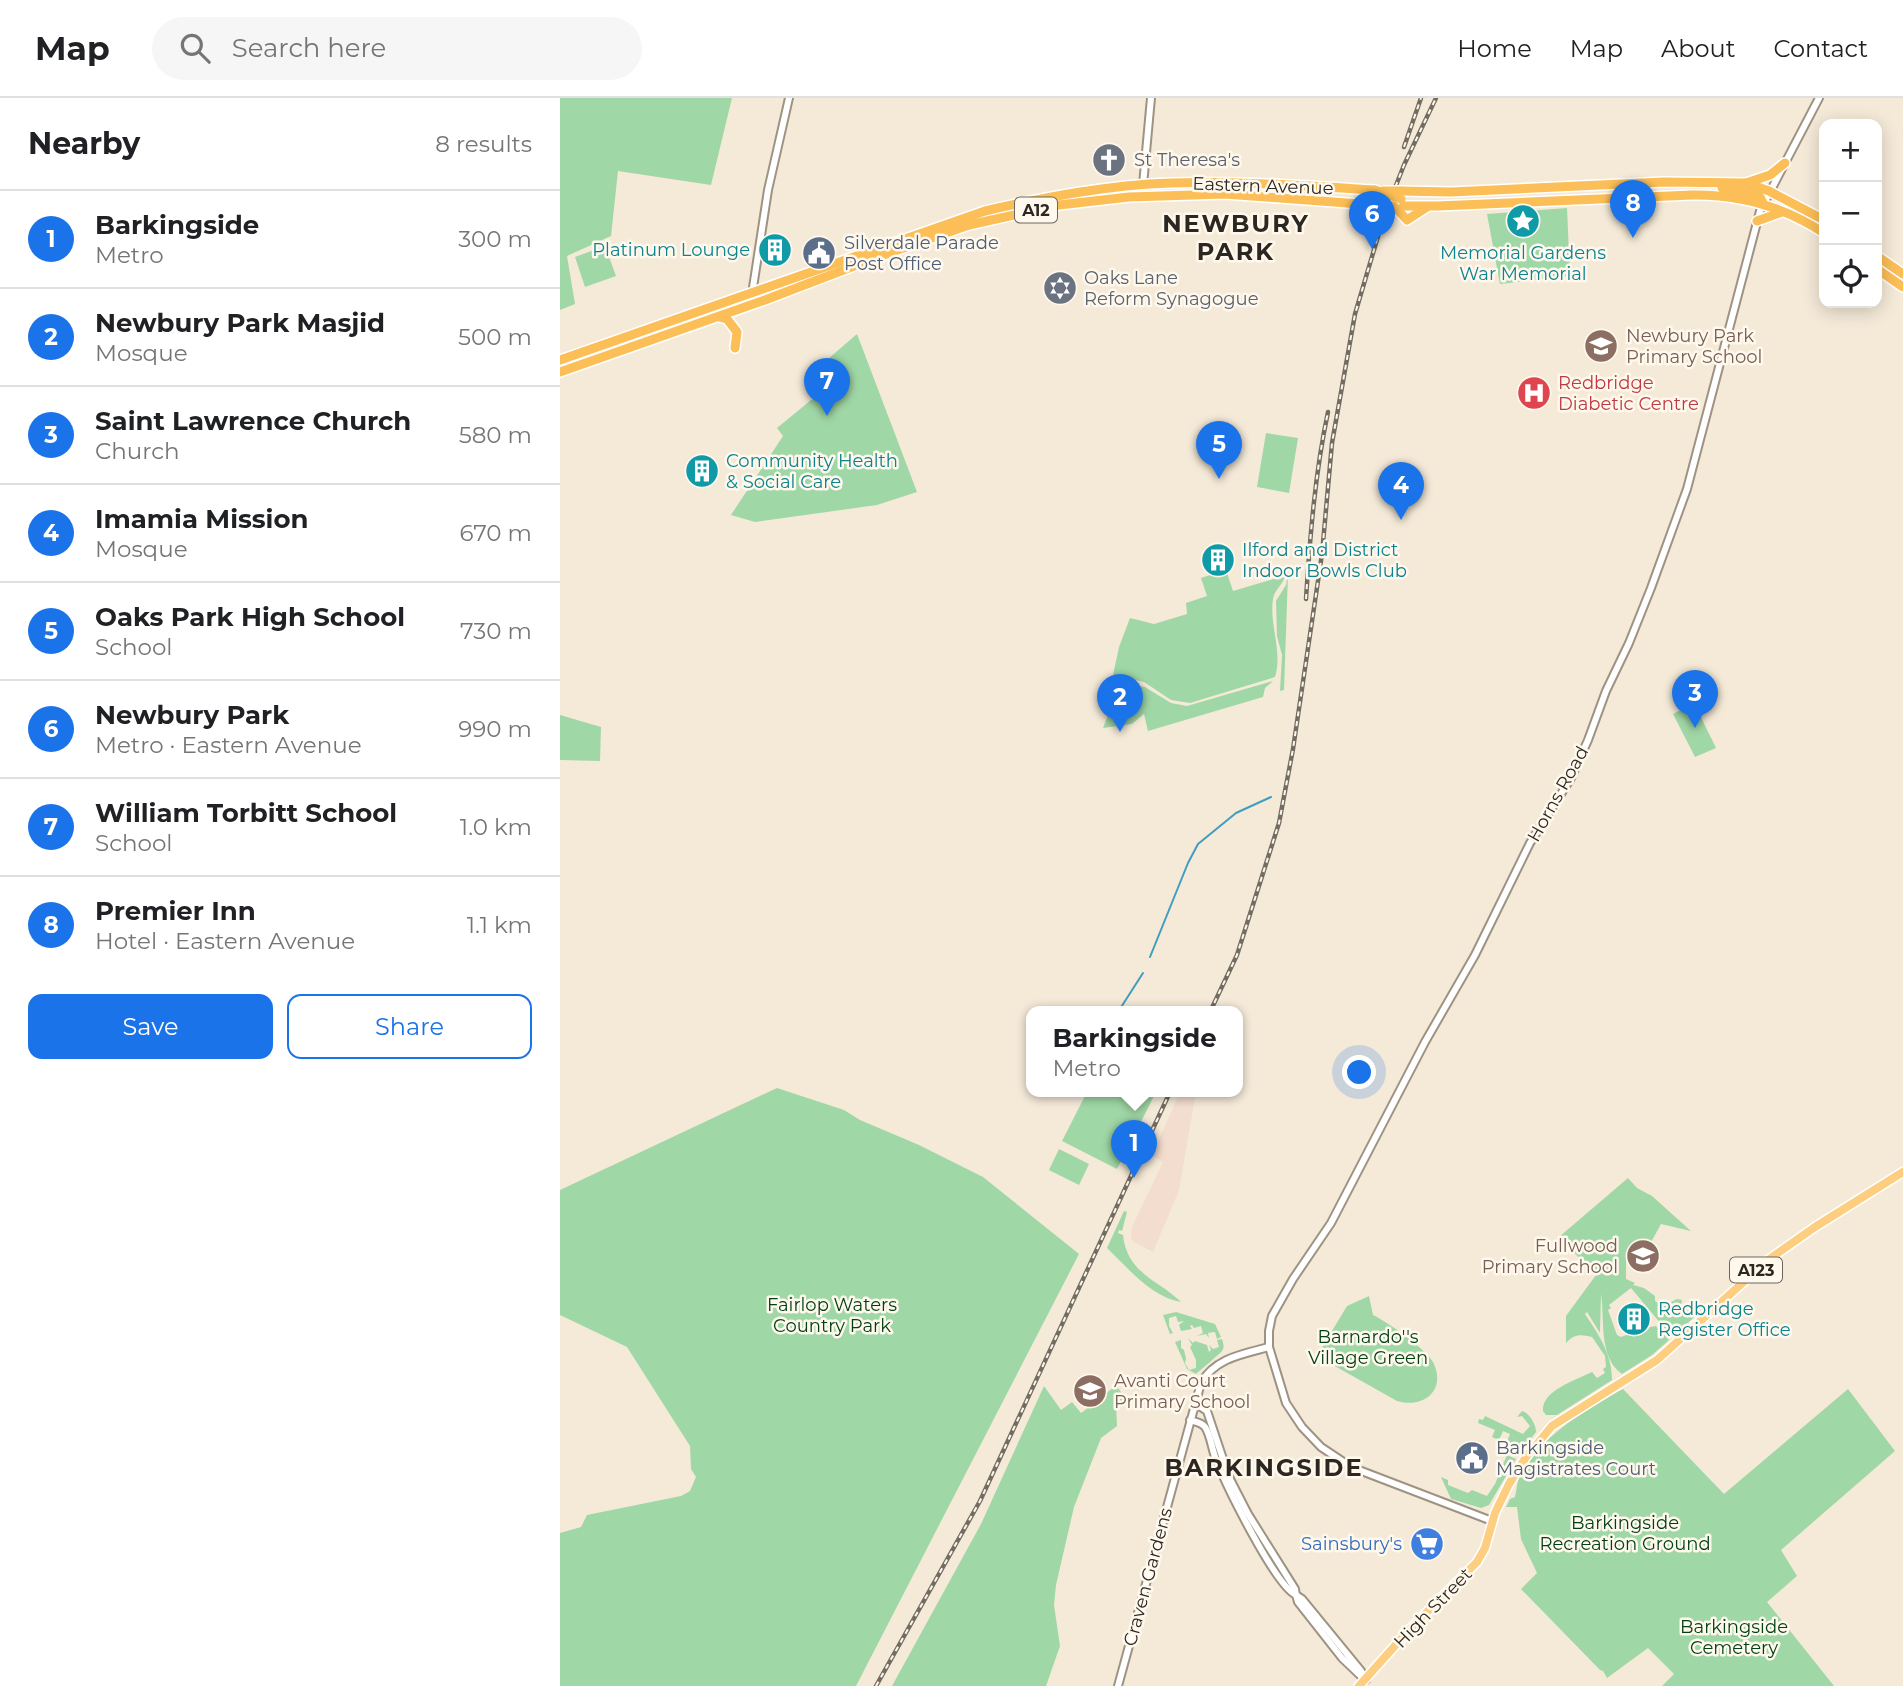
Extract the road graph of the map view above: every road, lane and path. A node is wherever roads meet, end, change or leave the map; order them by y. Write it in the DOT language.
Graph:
graph roads {
  1 [pos="789,98"];
  2 [pos="1151,98"];
  3 [pos="1819,98"];
  4 [pos="1785,163"];
  5 [pos="1691,182"];
  6 [pos="1746,183"];
  7 [pos="1143,185"];
  8 [pos="1311,188"];
  9 [pos="1344,188"];
  10 [pos="1769,191"];
  11 [pos="1335,200"];
  12 [pos="1401,200"];
  13 [pos="1763,204"];
  14 [pos="1430,206"];
  15 [pos="1784,212"];
  16 [pos="1819,217"];
  17 [pos="1758,221"];
  18 [pos="1819,229"];
  19 [pos="1819,230"];
  20 [pos="1882,259"];
  21 [pos="1882,272"];
  22 [pos="1903,274"];
  23 [pos="1903,287"];
  24 [pos="752,294"];
  25 [pos="752,305"];
  26 [pos="719,317"];
  27 [pos="735,348"];
  28 [pos="560,360"];
  29 [pos="560,372"];
  30 [pos="1903,1172"];
  31 [pos="1269,1347"];
  32 [pos="1195,1403"];
  33 [pos="1190,1420"];
  34 [pos="1492,1521"];
  35 [pos="1296,1595"];
  36 [pos="1362,1683"];
  37 [pos="1118,1686"];
  1 -- 24 [label="street"];
  2 -- 7 [label="street"];
  3 -- 4 [label="street, Horns Road"];
  4 -- 6 [label="highway"];
  4 -- 10 [label="street, Horns Road"];
  5 -- 6 [label="highway, Eastern Avenue / A12"];
  5 -- 12 [label="highway, Eastern Avenue / A12"];
  5 -- 13 [label="highway"];
  6 -- 10 [label="highway, Eastern Avenue / A12"];
  7 -- 8 [label="highway, Eastern Avenue / A12"];
  7 -- 24 [label="highway, Eastern Avenue / A12"];
  8 -- 9 [label="highway, Eastern Avenue / A12"];
  8 -- 11 [label="highway"];
  9 -- 11 [label="highway"];
  9 -- 12 [label="highway, Eastern Avenue / A12, bridge"];
  10 -- 13 [label="street, Horns Road"];
  10 -- 16 [label="highway, Eastern Avenue / A12"];
  10 -- 18 [label="highway"];
  11 -- 12 [label="highway, Eastern Avenue / A12, bridge"];
  11 -- 25 [label="highway, Eastern Avenue / A12"];
  12 -- 14 [label="highway, Eastern Avenue / A12"];
  12 -- 14 [label="highway"];
  13 -- 14 [label="highway, Eastern Avenue / A12"];
  13 -- 15 [label="highway, Eastern Avenue / A12"];
  13 -- 17 [label="street, Horns Road"];
  15 -- 17 [label="highway"];
  15 -- 19 [label="highway, Eastern Avenue / A12"];
  17 -- 31 [label="street, Horns Road"];
  20 -- 22 [label="highway"];
  21 -- 23 [label="highway"];
  24 -- 25 [label="street"];
  24 -- 28 [label="highway, A12"];
  25 -- 26 [label="highway, A12"];
  26 -- 27 [label="highway"];
  26 -- 29 [label="highway, A12"];
  30 -- 34 [label="main road, A123"];
  31 -- 32 [label="street, Craven Gardens"];
  31 -- 34 [label="street"];
  32 -- 33 [label="street, Craven Gardens"];
  32 -- 35 [label="street"];
  33 -- 35 [label="street"];
  33 -- 37 [label="street, Craven Gardens"];
  34 -- 36 [label="main road, High Street / A123"];
  35 -- 36 [label="street"];
}
